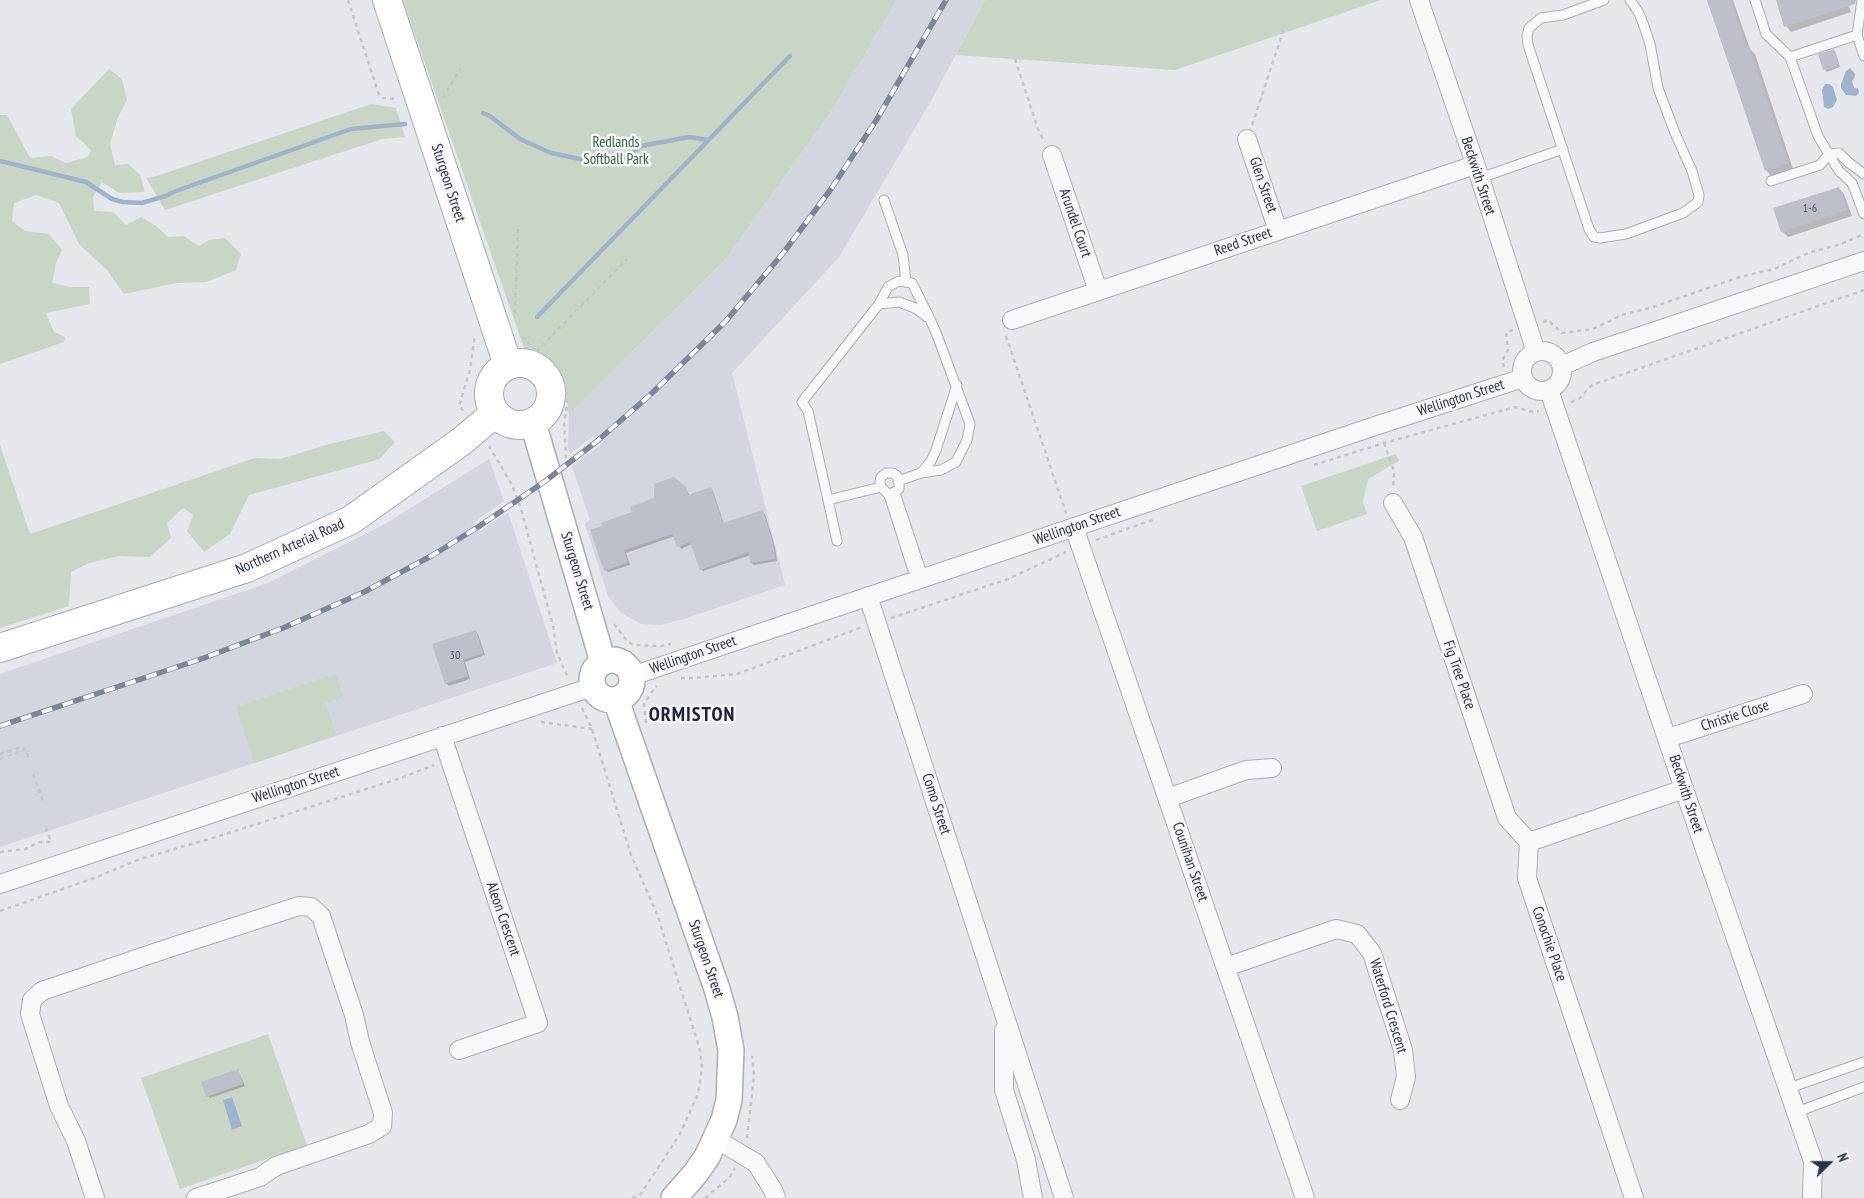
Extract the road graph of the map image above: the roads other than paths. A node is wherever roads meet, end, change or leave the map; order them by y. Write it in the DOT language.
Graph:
graph roads {
  1 [pos="387,0"];
  2 [pos="1419,0"];
  3 [pos="1604,0"];
  4 [pos="1630,0"];
  5 [pos="1754,0"];
  6 [pos="1862,0"];
  7 [pos="1857,35"];
  8 [pos="1790,56"];
  9 [pos="1864,56"];
  10 [pos="1247,139"];
  11 [pos="1563,149"];
  12 [pos="1829,154"];
  13 [pos="1052,155"];
  14 [pos="1477,172"];
  15 [pos="1864,174"];
  16 [pos="1771,181"];
  17 [pos="1852,183"];
  18 [pos="884,200"];
  19 [pos="1864,214"];
  20 [pos="1278,231"];
  21 [pos="1864,261"];
  22 [pos="906,282"];
  23 [pos="1098,291"];
  24 [pos="879,304"];
  25 [pos="930,319"];
  26 [pos="1012,320"];
  27 [pos="1536,352"];
  28 [pos="508,366"];
  29 [pos="1562,366"];
  30 [pos="1515,381"];
  31 [pos="957,385"];
  32 [pos="1549,390"];
  33 [pos="486,421"];
  34 [pos="533,423"];
  35 [pos="921,473"];
  36 [pos="898,481"];
  37 [pos="881,487"];
  38 [pos="892,494"];
  39 [pos="828,500"];
  40 [pos="1393,503"];
  41 [pos="1074,527"];
  42 [pos="837,540"];
  43 [pos="920,578"];
  44 [pos="868,596"];
  45 [pos="0,648"];
  46 [pos="603,662"];
  47 [pos="632,676"];
  48 [pos="584,690"];
  49 [pos="1803,694"];
  50 [pos="616,700"];
  51 [pos="442,736"];
  52 [pos="1668,738"];
  53 [pos="1272,768"];
  54 [pos="1684,789"];
  55 [pos="1168,798"];
  56 [pos="1529,842"];
  57 [pos="0,884"];
  58 [pos="1226,967"];
  59 [pos="1004,1012"];
  60 [pos="459,1050"];
  61 [pos="1864,1062"];
  62 [pos="1864,1087"];
  63 [pos="1789,1088"];
  64 [pos="1400,1100"];
  65 [pos="1797,1112"];
  66 [pos="716,1139"];
  67 [pos="96,1198"];
  68 [pos="196,1198"];
  69 [pos="674,1198"];
  70 [pos="776,1198"];
  71 [pos="1033,1198"];
  72 [pos="1064,1198"];
  73 [pos="1305,1198"];
  74 [pos="1634,1198"];
  75 [pos="1812,1198"];
  1 -- 28 [label="main road, Sturgeon Street"];
  2 -- 14 [label="street, Beckwith Street"];
  3 -- 11 [label="lane"];
  4 -- 11 [label="lane"];
  5 -- 8 [label="lane"];
  6 -- 7 [label="lane"];
  7 -- 8 [label="lane"];
  7 -- 9 [label="lane"];
  8 -- 12 [label="lane"];
  10 -- 20 [label="street, Glen Street"];
  11 -- 14 [label="lane"];
  12 -- 15 [label="lane"];
  12 -- 16 [label="lane"];
  12 -- 17 [label="lane"];
  13 -- 23 [label="street, Arundel Court"];
  14 -- 20 [label="street, Reed Street"];
  14 -- 27 [label="street, Beckwith Street"];
  15 -- 17 [label="lane"];
  17 -- 19 [label="lane"];
  18 -- 22 [label="lane"];
  20 -- 23 [label="street, Reed Street"];
  21 -- 29 [label="street"];
  22 -- 24 [label="lane"];
  22 -- 25 [label="lane"];
  23 -- 26 [label="street, Reed Street"];
  24 -- 25 [label="lane"];
  24 -- 39 [label="lane"];
  25 -- 31 [label="lane"];
  27 -- 29 [label="street"];
  27 -- 30 [label="street, Wellington Street"];
  28 -- 33 [label="main road"];
  28 -- 34 [label="main road"];
  29 -- 32 [label="street"];
  30 -- 32 [label="street, Wellington Street"];
  30 -- 41 [label="street, Wellington Street"];
  31 -- 35 [label="lane"];
  31 -- 35 [label="lane"];
  32 -- 52 [label="street, Beckwith Street"];
  33 -- 34 [label="main road"];
  33 -- 45 [label="main road, Northern Arterial Road"];
  34 -- 46 [label="street, Sturgeon Street"];
  35 -- 36 [label="lane"];
  36 -- 37 [label="lane"];
  36 -- 38 [label="lane"];
  37 -- 38 [label="lane"];
  37 -- 39 [label="lane"];
  38 -- 43 [label="lane"];
  39 -- 42 [label="lane"];
  40 -- 56 [label="street, Fig Tree Place"];
  41 -- 43 [label="street, Wellington Street"];
  41 -- 55 [label="street, Counihan Street"];
  43 -- 44 [label="street, Wellington Street"];
  44 -- 47 [label="street, Wellington Street"];
  44 -- 59 [label="street, Como Street"];
  46 -- 47 [label="street"];
  46 -- 48 [label="street"];
  47 -- 50 [label="street"];
  48 -- 50 [label="street"];
  48 -- 51 [label="street, Wellington Street"];
  49 -- 52 [label="street, Christie Close"];
  50 -- 66 [label="street, Sturgeon Street"];
  51 -- 57 [label="street, Wellington Street"];
  51 -- 60 [label="street, Aleon Crescent"];
  52 -- 54 [label="street, Beckwith Street"];
  53 -- 55 [label="street"];
  54 -- 56 [label="street"];
  54 -- 63 [label="street, Beckwith Street"];
  55 -- 58 [label="street, Counihan Street"];
  56 -- 74 [label="street, Conochie Place"];
  58 -- 64 [label="street, Waterford Crescent"];
  58 -- 73 [label="street, Counihan Street"];
  59 -- 71 [label="street, Como Street"];
  59 -- 72 [label="street, Como Street"];
  61 -- 63 [label="lane"];
  62 -- 65 [label="lane"];
  63 -- 65 [label="street, Beckwith Street"];
  65 -- 75 [label="street, Beckwith Street"];
  66 -- 69 [label="street, Sturgeon Street"];
  66 -- 70 [label="street"];
  67 -- 68 [label="street"];
}
